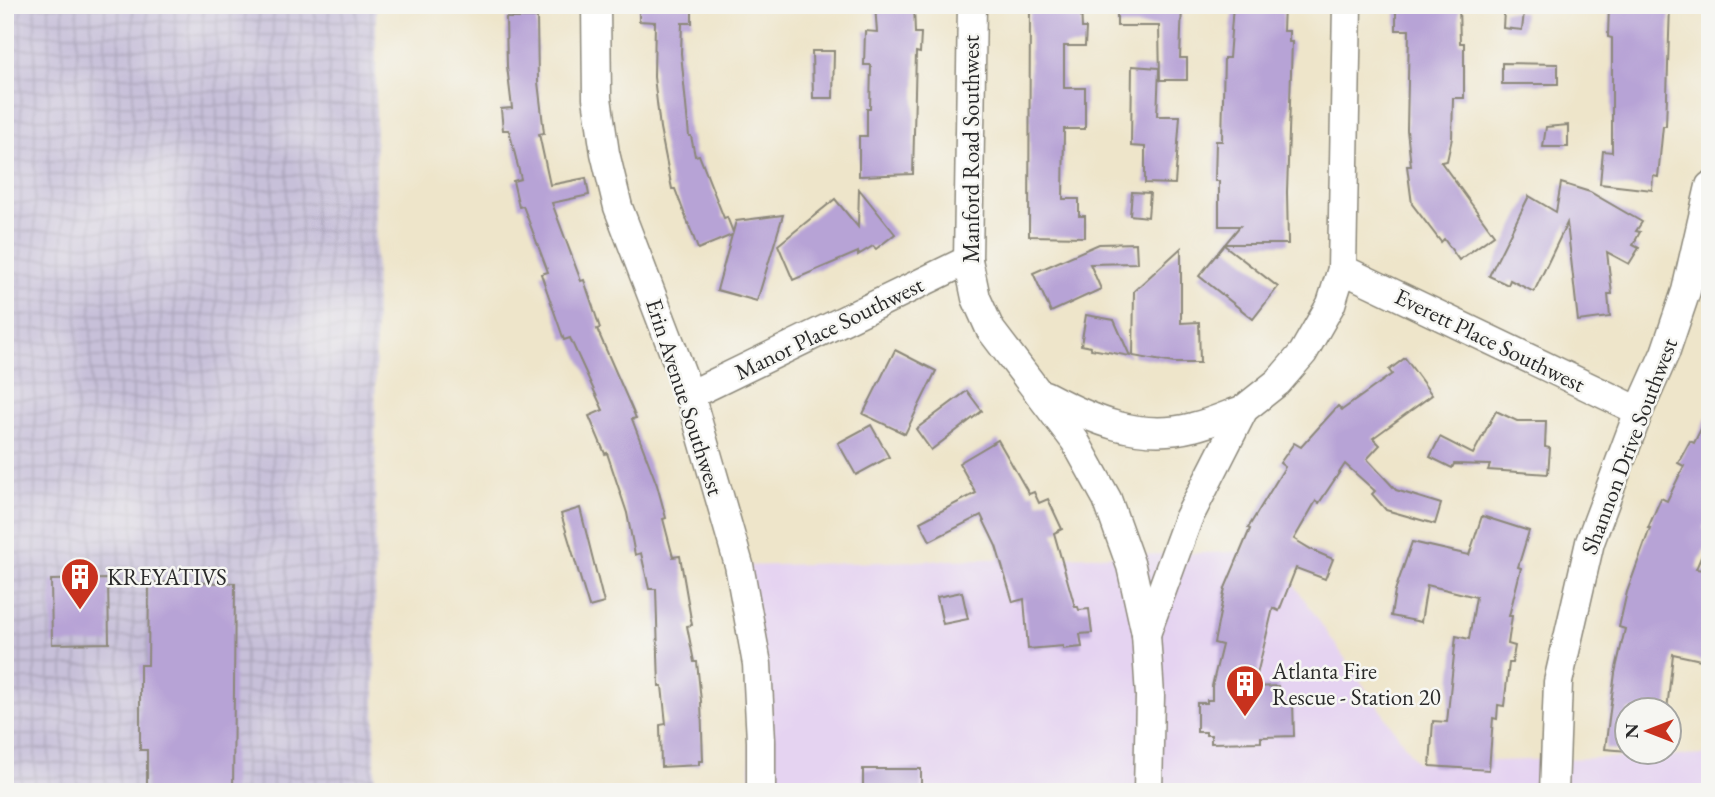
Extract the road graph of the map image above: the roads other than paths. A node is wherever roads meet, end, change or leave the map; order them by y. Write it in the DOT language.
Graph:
graph roads {
  1 [pos="596,5"];
  2 [pos="972,5"];
  3 [pos="1347,5"];
  4 [pos="1710,186"];
  5 [pos="968,261"];
  6 [pos="1342,269"];
  7 [pos="1036,391"];
  8 [pos="690,396"];
  9 [pos="1244,409"];
  10 [pos="1639,411"];
  11 [pos="1146,634"];
  12 [pos="761,792"];
  13 [pos="1149,792"];
  14 [pos="1554,792"];
  1 -- 8 [label="street, Erin Avenue Southwest"];
  2 -- 5 [label="street, Manford Road Southwest"];
  3 -- 6 [label="street"];
  4 -- 10 [label="street, Shannon Drive Southwest"];
  5 -- 7 [label="street, Manford Road Southwest"];
  5 -- 8 [label="street, Manor Place Southwest"];
  6 -- 9 [label="street"];
  6 -- 10 [label="street, Everett Place Southwest"];
  7 -- 9 [label="street"];
  7 -- 11 [label="street, Manford Road Southwest"];
  8 -- 12 [label="street, Erin Avenue Southwest"];
  9 -- 11 [label="street"];
  10 -- 14 [label="street, Shannon Drive Southwest"];
  11 -- 13 [label="street, Manford Road Southwest"];
}
